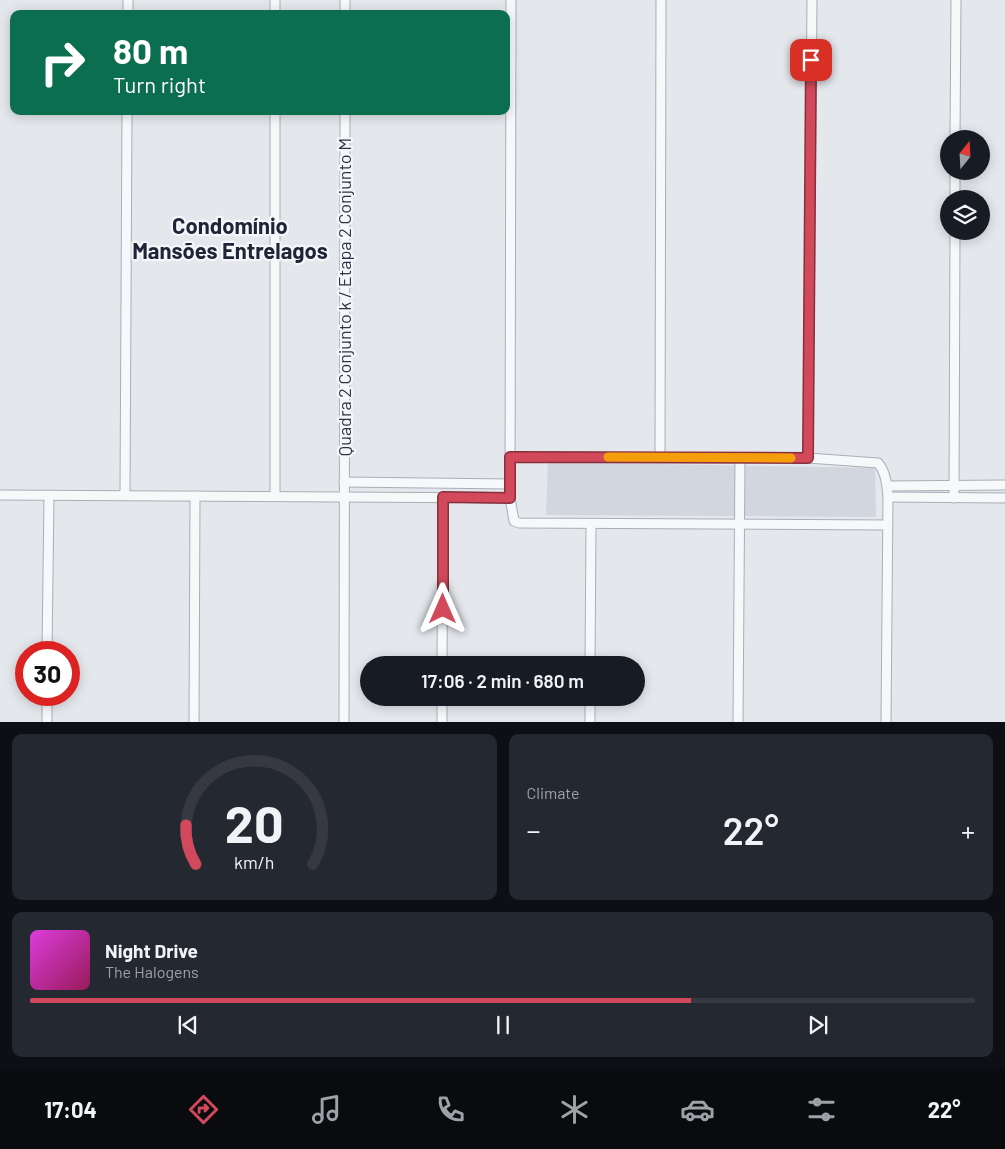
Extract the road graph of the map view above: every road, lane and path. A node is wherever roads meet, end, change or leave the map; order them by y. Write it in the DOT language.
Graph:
graph roads {
  1 [pos="511,0"];
  2 [pos="661,0"];
  3 [pos="812,0"];
  4 [pos="956,0"];
  5 [pos="127,115"];
  6 [pos="275,115"];
  7 [pos="344,115"];
  8 [pos="955,130"];
  9 [pos="955,240"];
  10 [pos="510,457"];
  11 [pos="660,457"];
  12 [pos="740,458"];
  13 [pos="808,458"];
  14 [pos="344,482"];
  15 [pos="510,484"];
  16 [pos="955,485"];
  17 [pos="1005,485"];
  18 [pos="888,486"];
  19 [pos="0,495"];
  20 [pos="125,495"];
  21 [pos="49,496"];
  22 [pos="195,496"];
  23 [pos="275,496"];
  24 [pos="344,496"];
  25 [pos="443,497"];
  26 [pos="510,498"];
  27 [pos="888,498"];
  28 [pos="954,498"];
  29 [pos="1005,498"];
  30 [pos="591,524"];
  31 [pos="887,524"];
  32 [pos="739,525"];
  33 [pos="48,641"];
  34 [pos="442,656"];
  35 [pos="590,656"];
  36 [pos="47,706"];
  37 [pos="442,706"];
  38 [pos="590,706"];
  39 [pos="47,722"];
  40 [pos="194,722"];
  41 [pos="344,722"];
  42 [pos="442,722"];
  43 [pos="590,722"];
  44 [pos="738,722"];
  45 [pos="886,722"];
  1 -- 10 [label="street"];
  2 -- 11 [label="street"];
  3 -- 13 [label="street"];
  4 -- 8 [label="street"];
  5 -- 20 [label="street"];
  6 -- 23 [label="street"];
  7 -- 14 [label="street, Quadra 2 Conjunto k / Etapa 2 Conjunto M"];
  9 -- 16 [label="street"];
  10 -- 11 [label="street"];
  10 -- 15 [label="street"];
  11 -- 12 [label="street"];
  12 -- 13 [label="street"];
  12 -- 32 [label="street"];
  13 -- 18 [label="street"];
  14 -- 15 [label="street"];
  14 -- 24 [label="street, Quadra 2 Conjunto k / Etapa 2 Conjunto M"];
  15 -- 26 [label="street"];
  16 -- 17 [label="street"];
  16 -- 18 [label="street"];
  16 -- 28 [label="street"];
  18 -- 27 [label="street"];
  19 -- 21 [label="street"];
  20 -- 21 [label="street"];
  20 -- 22 [label="street"];
  21 -- 33 [label="street"];
  22 -- 23 [label="street"];
  22 -- 40 [label="street"];
  23 -- 24 [label="street"];
  24 -- 25 [label="street"];
  24 -- 41 [label="street, Quadra 2 Conjunto k / Etapa 2 Conjunto M"];
  25 -- 26 [label="street"];
  25 -- 34 [label="street"];
  26 -- 30 [label="street"];
  27 -- 28 [label="street"];
  27 -- 31 [label="street"];
  28 -- 29 [label="street"];
  30 -- 32 [label="street"];
  30 -- 35 [label="street"];
  31 -- 32 [label="street"];
  31 -- 45 [label="street"];
  32 -- 44 [label="street"];
  36 -- 39 [label="street"];
  37 -- 42 [label="street"];
  38 -- 43 [label="street"];
}
